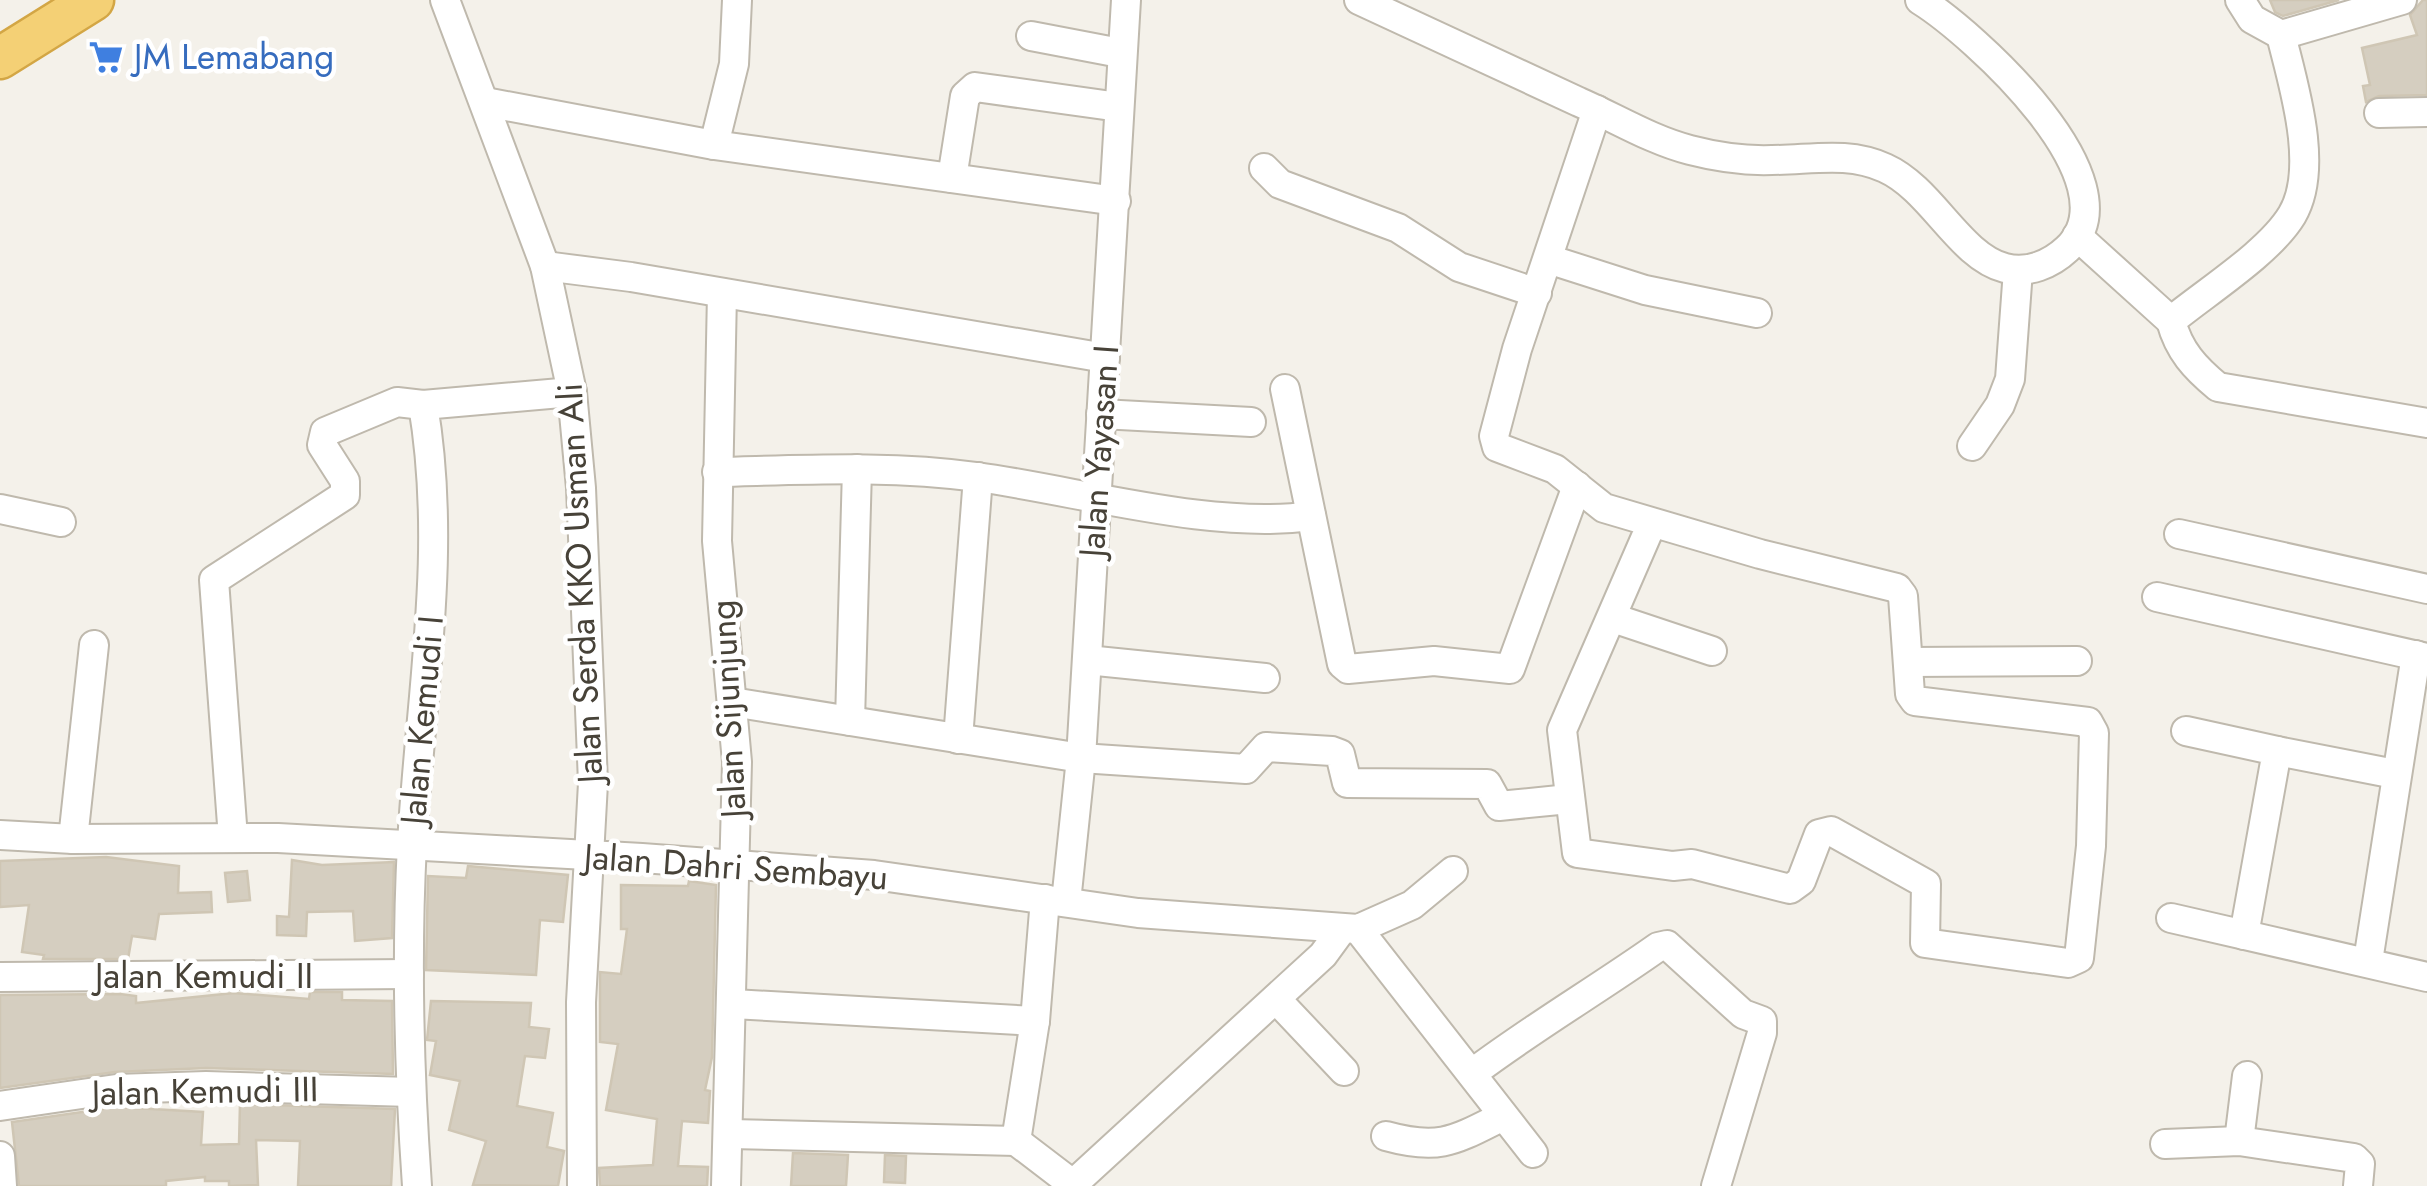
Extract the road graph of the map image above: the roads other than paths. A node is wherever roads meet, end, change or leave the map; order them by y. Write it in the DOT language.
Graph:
graph roads {
  1 [pos="47,0"];
  2 [pos="93,0"];
  3 [pos="445,0"];
  4 [pos="737,0"];
  5 [pos="1126,0"];
  6 [pos="1359,0"];
  7 [pos="1920,0"];
  8 [pos="2240,0"];
  9 [pos="2402,0"];
  10 [pos="0,28"];
  11 [pos="2281,35"];
  12 [pos="1032,36"];
  13 [pos="1120,53"];
  14 [pos="0,58"];
  15 [pos="484,102"];
  16 [pos="1119,108"];
  17 [pos="1596,110"];
  18 [pos="2427,112"];
  19 [pos="2378,113"];
  20 [pos="714,145"];
  21 [pos="1264,168"];
  22 [pos="952,178"];
  23 [pos="1116,200"];
  24 [pos="2077,236"];
  25 [pos="1548,258"];
  26 [pos="545,266"];
  27 [pos="2018,270"];
  28 [pos="722,293"];
  29 [pos="1537,293"];
  30 [pos="2161,312"];
  31 [pos="1757,314"];
  32 [pos="1105,358"];
  33 [pos="1285,389"];
  34 [pos="572,392"];
  35 [pos="422,405"];
  36 [pos="1101,414"];
  37 [pos="1251,422"];
  38 [pos="2427,422"];
  39 [pos="1972,446"];
  40 [pos="857,469"];
  41 [pos="717,472"];
  42 [pos="978,477"];
  43 [pos="1577,486"];
  44 [pos="1096,498"];
  45 [pos="0,509"];
  46 [pos="1311,516"];
  47 [pos="60,522"];
  48 [pos="1652,523"];
  49 [pos="2179,534"];
  50 [pos="2427,588"];
  51 [pos="2157,597"];
  52 [pos="1613,618"];
  53 [pos="94,645"];
  54 [pos="1712,651"];
  55 [pos="2422,656"];
  56 [pos="1086,660"];
  57 [pos="2077,661"];
  58 [pos="1909,662"];
  59 [pos="1265,678"];
  60 [pos="732,702"];
  61 [pos="850,720"];
  62 [pos="2186,731"];
  63 [pos="958,739"];
  64 [pos="2277,751"];
  65 [pos="1081,758"];
  66 [pos="2396,774"];
  67 [pos="1569,799"];
  68 [pos="0,835"];
  69 [pos="234,838"];
  70 [pos="72,839"];
  71 [pos="412,845"];
  72 [pos="592,855"];
  73 [pos="735,866"];
  74 [pos="1453,871"];
  75 [pos="1056,901"];
  76 [pos="2171,918"];
  77 [pos="1350,929"];
  78 [pos="2244,934"];
  79 [pos="2368,961"];
  80 [pos="409,974"];
  81 [pos="0,977"];
  82 [pos="2427,977"];
  83 [pos="1276,999"];
  84 [pos="733,1004"];
  85 [pos="1035,1021"];
  86 [pos="1344,1071"];
  87 [pos="1474,1072"];
  88 [pos="2247,1076"];
  89 [pos="411,1092"];
  90 [pos="0,1106"];
  91 [pos="1503,1116"];
  92 [pos="730,1134"];
  93 [pos="1386,1136"];
  94 [pos="1016,1141"];
  95 [pos="2240,1141"];
  96 [pos="2165,1144"];
  97 [pos="1533,1153"];
  98 [pos="0,1156"];
  99 [pos="1073,1185"];
  100 [pos="2,1186"];
  101 [pos="417,1186"];
  102 [pos="582,1186"];
  103 [pos="726,1186"];
  104 [pos="1716,1186"];
  105 [pos="2358,1186"];
  1 -- 10 [label="highway"];
  2 -- 14 [label="highway"];
  3 -- 15 [label="street, Jalan Serda KKO Usman Ali"];
  4 -- 20 [label="street"];
  5 -- 13 [label="street, Jalan Yayasan I"];
  6 -- 17 [label="street"];
  7 -- 24 [label="street"];
  8 -- 11 [label="street"];
  9 -- 11 [label="street"];
  11 -- 30 [label="street"];
  12 -- 13 [label="street"];
  13 -- 16 [label="street, Jalan Yayasan I"];
  15 -- 20 [label="street"];
  15 -- 26 [label="street, Jalan Serda KKO Usman Ali"];
  16 -- 22 [label="street"];
  16 -- 23 [label="street, Jalan Yayasan I"];
  17 -- 25 [label="street"];
  17 -- 27 [label="street"];
  18 -- 19 [label="street"];
  20 -- 22 [label="street"];
  21 -- 29 [label="street"];
  22 -- 23 [label="street"];
  23 -- 32 [label="street, Jalan Yayasan I"];
  24 -- 27 [label="street"];
  24 -- 30 [label="street"];
  25 -- 29 [label="street"];
  25 -- 31 [label="street"];
  26 -- 28 [label="street"];
  26 -- 34 [label="street, Jalan Serda KKO Usman Ali"];
  27 -- 39 [label="street"];
  28 -- 32 [label="street"];
  28 -- 41 [label="street, Jalan Sijunjung"];
  29 -- 43 [label="street"];
  30 -- 38 [label="street"];
  32 -- 36 [label="street, Jalan Yayasan I"];
  33 -- 46 [label="street"];
  34 -- 35 [label="street"];
  34 -- 72 [label="street, Jalan Serda KKO Usman Ali"];
  35 -- 69 [label="street"];
  35 -- 71 [label="street, Jalan Kemudi I"];
  36 -- 37 [label="street"];
  36 -- 44 [label="street, Jalan Yayasan I"];
  40 -- 41 [label="street"];
  40 -- 42 [label="street"];
  40 -- 61 [label="street"];
  41 -- 60 [label="street, Jalan Sijunjung"];
  42 -- 44 [label="street"];
  42 -- 63 [label="street"];
  43 -- 46 [label="street"];
  43 -- 48 [label="street"];
  44 -- 46 [label="street"];
  44 -- 56 [label="street, Jalan Yayasan I"];
  45 -- 47 [label="street"];
  48 -- 52 [label="street"];
  48 -- 58 [label="street"];
  49 -- 50 [label="street"];
  51 -- 55 [label="street"];
  52 -- 54 [label="street"];
  52 -- 67 [label="street"];
  53 -- 70 [label="street"];
  55 -- 66 [label="street"];
  56 -- 59 [label="street"];
  56 -- 65 [label="street, Jalan Yayasan I"];
  57 -- 58 [label="street"];
  58 -- 67 [label="street"];
  60 -- 61 [label="street"];
  60 -- 73 [label="street, Jalan Sijunjung"];
  61 -- 63 [label="street"];
  62 -- 64 [label="street"];
  63 -- 65 [label="street"];
  64 -- 66 [label="street"];
  64 -- 78 [label="street"];
  65 -- 67 [label="street"];
  65 -- 75 [label="street, Jalan Yayasan I"];
  66 -- 79 [label="street"];
  68 -- 70 [label="street, Jalan Dahri Sembayu"];
  69 -- 70 [label="street, Jalan Dahri Sembayu"];
  69 -- 71 [label="street, Jalan Dahri Sembayu"];
  71 -- 72 [label="street, Jalan Dahri Sembayu"];
  71 -- 80 [label="street, Jalan Kemudi I"];
  72 -- 73 [label="street, Jalan Dahri Sembayu"];
  72 -- 102 [label="street, Jalan Serda KKO Usman Ali"];
  73 -- 75 [label="street, Jalan Dahri Sembayu"];
  73 -- 84 [label="street, Jalan Sijunjung"];
  74 -- 77 [label="street, Jalan Dahri Sembayu"];
  75 -- 77 [label="street, Jalan Dahri Sembayu"];
  75 -- 85 [label="street, Jalan Yayasan I"];
  76 -- 78 [label="street"];
  77 -- 83 [label="street"];
  77 -- 87 [label="street"];
  78 -- 79 [label="street"];
  79 -- 82 [label="street"];
  80 -- 81 [label="street, Jalan Kemudi II"];
  80 -- 89 [label="street, Jalan Kemudi I"];
  83 -- 86 [label="street"];
  83 -- 99 [label="street"];
  84 -- 85 [label="street"];
  84 -- 92 [label="street, Jalan Sijunjung"];
  85 -- 94 [label="street, Jalan Yayasan I"];
  87 -- 91 [label="street"];
  87 -- 104 [label="street"];
  88 -- 95 [label="street"];
  89 -- 90 [label="street, Jalan Kemudi III"];
  89 -- 101 [label="street, Jalan Kemudi I"];
  91 -- 93 [label="street"];
  91 -- 97 [label="street"];
  92 -- 94 [label="street"];
  92 -- 103 [label="street, Jalan Sijunjung"];
  94 -- 99 [label="street"];
  95 -- 96 [label="street"];
  95 -- 105 [label="street"];
  98 -- 100 [label="street"];
}
